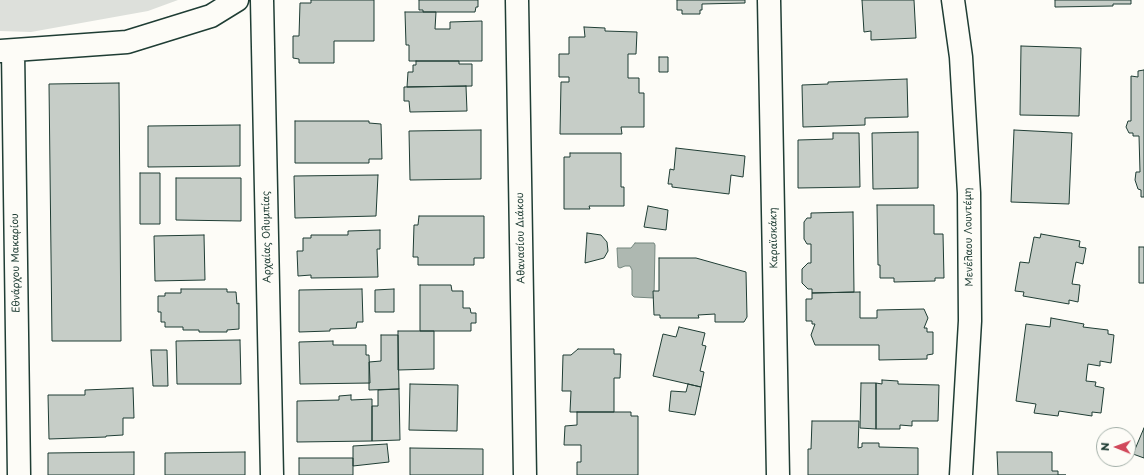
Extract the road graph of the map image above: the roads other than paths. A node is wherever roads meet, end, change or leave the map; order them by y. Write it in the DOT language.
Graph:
graph roads {
  1 [pos="237,0"];
  2 [pos="262,0"];
  3 [pos="517,0"];
  4 [pos="769,0"];
  5 [pos="953,0"];
  6 [pos="7,51"];
  7 [pos="19,475"];
  8 [pos="272,475"];
  9 [pos="525,475"];
  10 [pos="778,475"];
  11 [pos="961,475"];
  1 -- 6 [label="street"];
  2 -- 8 [label="street, Αρχαίας Ολυμπίας"];
  3 -- 9 [label="street, Αθανασίου Διάκου"];
  4 -- 10 [label="street, Καραϊσκάκη"];
  5 -- 11 [label="street, Μενέλαου Λουντέμη"];
  6 -- 7 [label="street, Εθνάρχου Μακαρίου"];
}
